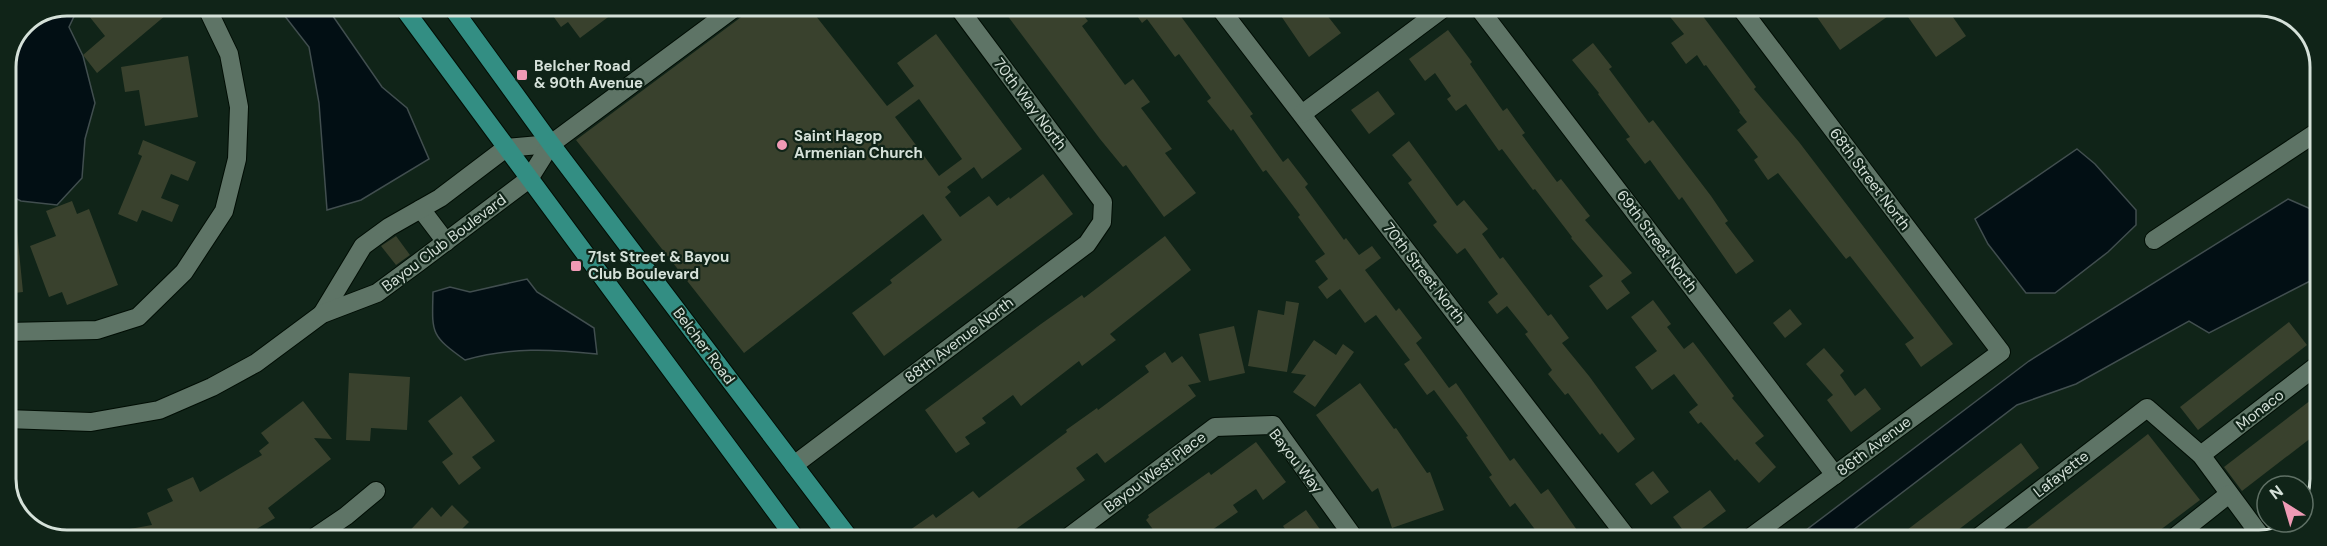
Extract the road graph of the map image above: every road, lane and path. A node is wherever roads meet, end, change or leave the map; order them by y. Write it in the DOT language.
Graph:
graph roads {
  1 [pos="211,16"];
  2 [pos="409,16"];
  3 [pos="458,16"];
  4 [pos="723,16"];
  5 [pos="965,16"];
  6 [pos="1226,16"];
  7 [pos="1433,16"];
  8 [pos="1485,16"];
  9 [pos="1747,16"];
  10 [pos="1302,114"];
  11 [pos="2310,137"];
  12 [pos="551,144"];
  13 [pos="506,148"];
  14 [pos="529,179"];
  15 [pos="1103,202"];
  16 [pos="421,209"];
  17 [pos="2154,240"];
  18 [pos="446,242"];
  19 [pos="322,314"];
  20 [pos="17,332"];
  21 [pos="2001,352"];
  22 [pos="2310,371"];
  23 [pos="17,419"];
  24 [pos="1215,427"];
  25 [pos="2201,455"];
  26 [pos="794,465"];
  27 [pos="1835,475"];
  28 [pos="376,491"];
  29 [pos="2229,494"];
  30 [pos="325,530"];
  31 [pos="789,530"];
  32 [pos="843,530"];
  33 [pos="1078,530"];
  34 [pos="1348,530"];
  35 [pos="1621,530"];
  36 [pos="1761,530"];
  37 [pos="1988,530"];
  38 [pos="2184,530"];
  39 [pos="2256,530"];
  1 -- 20 [label="street"];
  2 -- 13 [label="main road"];
  3 -- 12 [label="main road, Belcher Road"];
  4 -- 12 [label="street"];
  5 -- 15 [label="street, 70th Way North"];
  6 -- 10 [label="street, 70th Street North"];
  7 -- 10 [label="street"];
  8 -- 27 [label="street, 69th Street North"];
  9 -- 21 [label="street, 68th Street North"];
  10 -- 35 [label="street, 70th Street North"];
  11 -- 17 [label="street"];
  12 -- 13 [label="street"];
  12 -- 14 [label="street"];
  12 -- 26 [label="main road, Belcher Road"];
  13 -- 14 [label="main road"];
  13 -- 16 [label="street, Bayou Club Boulevard"];
  14 -- 18 [label="street, Bayou Club Boulevard"];
  14 -- 31 [label="main road"];
  15 -- 26 [label="street, 88th Avenue North"];
  16 -- 18 [label="street"];
  16 -- 19 [label="street, Bayou Club Boulevard"];
  18 -- 19 [label="street, Bayou Club Boulevard"];
  19 -- 23 [label="street, Bayou Club Boulevard"];
  21 -- 27 [label="street, 86th Avenue"];
  22 -- 25 [label="street, Monaco"];
  24 -- 33 [label="street, Bayou West Place"];
  24 -- 34 [label="street, Bayou Way"];
  25 -- 29 [label="street"];
  25 -- 37 [label="street, Lafayette"];
  26 -- 32 [label="main road, Belcher Road"];
  27 -- 36 [label="street, 86th Avenue"];
  28 -- 30 [label="street"];
  29 -- 38 [label="street"];
  29 -- 39 [label="street"];
}
